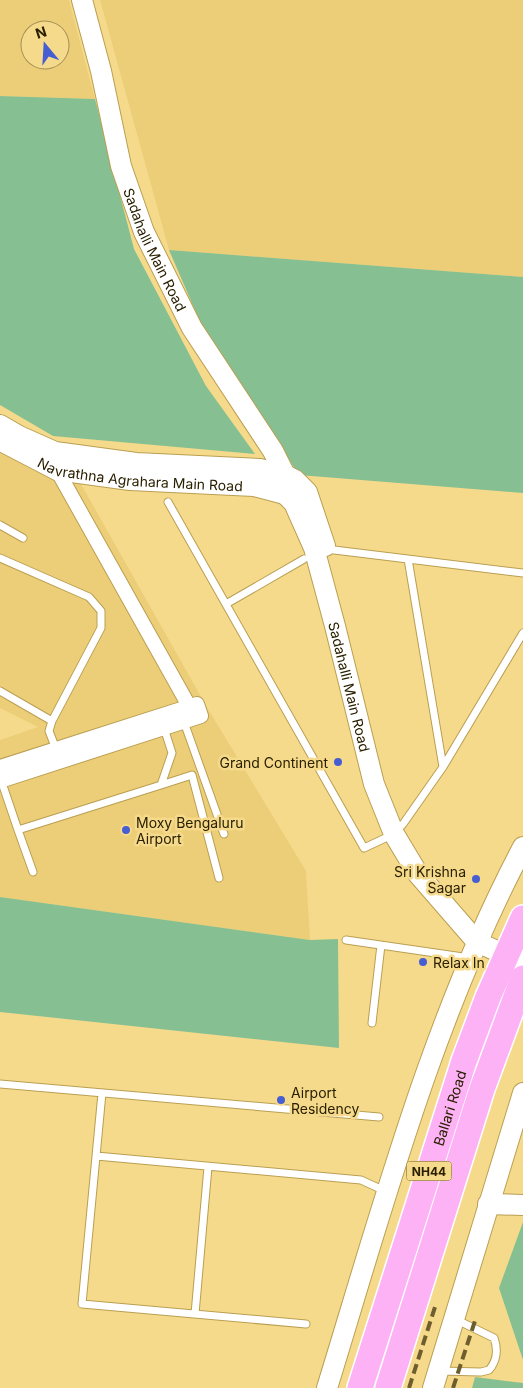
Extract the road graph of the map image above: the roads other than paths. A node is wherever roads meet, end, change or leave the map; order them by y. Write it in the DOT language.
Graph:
graph roads {
  1 [pos="82,0"];
  2 [pos="0,425"];
  3 [pos="0,441"];
  4 [pos="56,470"];
  5 [pos="285,484"];
  6 [pos="168,502"];
  7 [pos="0,525"];
  8 [pos="23,538"];
  9 [pos="326,549"];
  10 [pos="0,558"];
  11 [pos="304,559"];
  12 [pos="408,559"];
  13 [pos="523,573"];
  14 [pos="226,604"];
  15 [pos="335,604"];
  16 [pos="523,633"];
  17 [pos="0,691"];
  18 [pos="196,709"];
  19 [pos="52,721"];
  20 [pos="184,722"];
  21 [pos="164,728"];
  22 [pos="56,749"];
  23 [pos="443,767"];
  24 [pos="202,771"];
  25 [pos="192,774"];
  26 [pos="0,776"];
  27 [pos="161,785"];
  28 [pos="398,829"];
  29 [pos="18,830"];
  30 [pos="224,834"];
  31 [pos="523,847"];
  32 [pos="33,872"];
  33 [pos="219,878"];
  34 [pos="523,918"];
  35 [pos="346,940"];
  36 [pos="381,945"];
  37 [pos="474,950"];
  38 [pos="514,959"];
  39 [pos="523,978"];
  40 [pos="372,1023"];
  41 [pos="0,1084"];
  42 [pos="102,1093"];
  43 [pos="523,1093"];
  44 [pos="379,1117"];
  45 [pos="96,1156"];
  46 [pos="208,1167"];
  47 [pos="386,1192"];
  48 [pos="488,1204"];
  49 [pos="523,1205"];
  50 [pos="195,1314"];
  51 [pos="454,1319"];
  52 [pos="306,1324"];
  53 [pos="436,1379"];
  54 [pos="327,1388"];
  55 [pos="360,1388"];
  56 [pos="388,1388"];
  1 -- 5 [label="street, Sadahalli Main Road"];
  2 -- 5 [label="street, Navrathna Agrahara Main Road"];
  3 -- 4 [label="street, Navrathna Agrahara Main Road"];
  4 -- 5 [label="street, Navrathna Agrahara Main Road"];
  4 -- 18 [label="street"];
  5 -- 9 [label="street, Sadahalli Main Road"];
  5 -- 15 [label="street, Sadahalli Main Road"];
  6 -- 14 [label="lane"];
  7 -- 8 [label="lane"];
  9 -- 12 [label="lane"];
  9 -- 15 [label="street, Sadahalli Main Road"];
  10 -- 19 [label="lane"];
  11 -- 14 [label="lane"];
  12 -- 13 [label="lane"];
  12 -- 23 [label="lane"];
  14 -- 28 [label="lane"];
  15 -- 28 [label="street, Sadahalli Main Road"];
  16 -- 23 [label="lane"];
  17 -- 19 [label="lane"];
  18 -- 20 [label="street"];
  18 -- 22 [label="street"];
  19 -- 22 [label="lane"];
  20 -- 21 [label="street"];
  20 -- 24 [label="lane"];
  21 -- 26 [label="street"];
  21 -- 27 [label="lane"];
  22 -- 26 [label="street"];
  23 -- 28 [label="lane"];
  24 -- 25 [label="lane"];
  24 -- 30 [label="lane"];
  25 -- 27 [label="lane"];
  25 -- 33 [label="lane"];
  26 -- 29 [label="lane"];
  27 -- 29 [label="lane"];
  28 -- 37 [label="street, Sadahalli Main Road"];
  29 -- 32 [label="lane"];
  31 -- 37 [label="street"];
  34 -- 38 [label="highway, Ballari Road / NH44"];
  35 -- 36 [label="lane"];
  36 -- 37 [label="lane"];
  36 -- 40 [label="lane"];
  37 -- 38 [label="street"];
  37 -- 47 [label="street"];
  38 -- 55 [label="highway, Ballari Road / NH44"];
  39 -- 56 [label="highway, Ballari Road / NH44"];
  41 -- 42 [label="lane"];
  42 -- 44 [label="lane"];
  42 -- 45 [label="lane"];
  43 -- 48 [label="street"];
  45 -- 46 [label="lane"];
  45 -- 50 [label="lane"];
  46 -- 47 [label="lane"];
  46 -- 50 [label="lane"];
  47 -- 54 [label="street"];
  48 -- 49 [label="street"];
  48 -- 51 [label="street"];
  50 -- 52 [label="lane"];
  51 -- 53 [label="street"];
  51 -- 53 [label="lane"];
}
